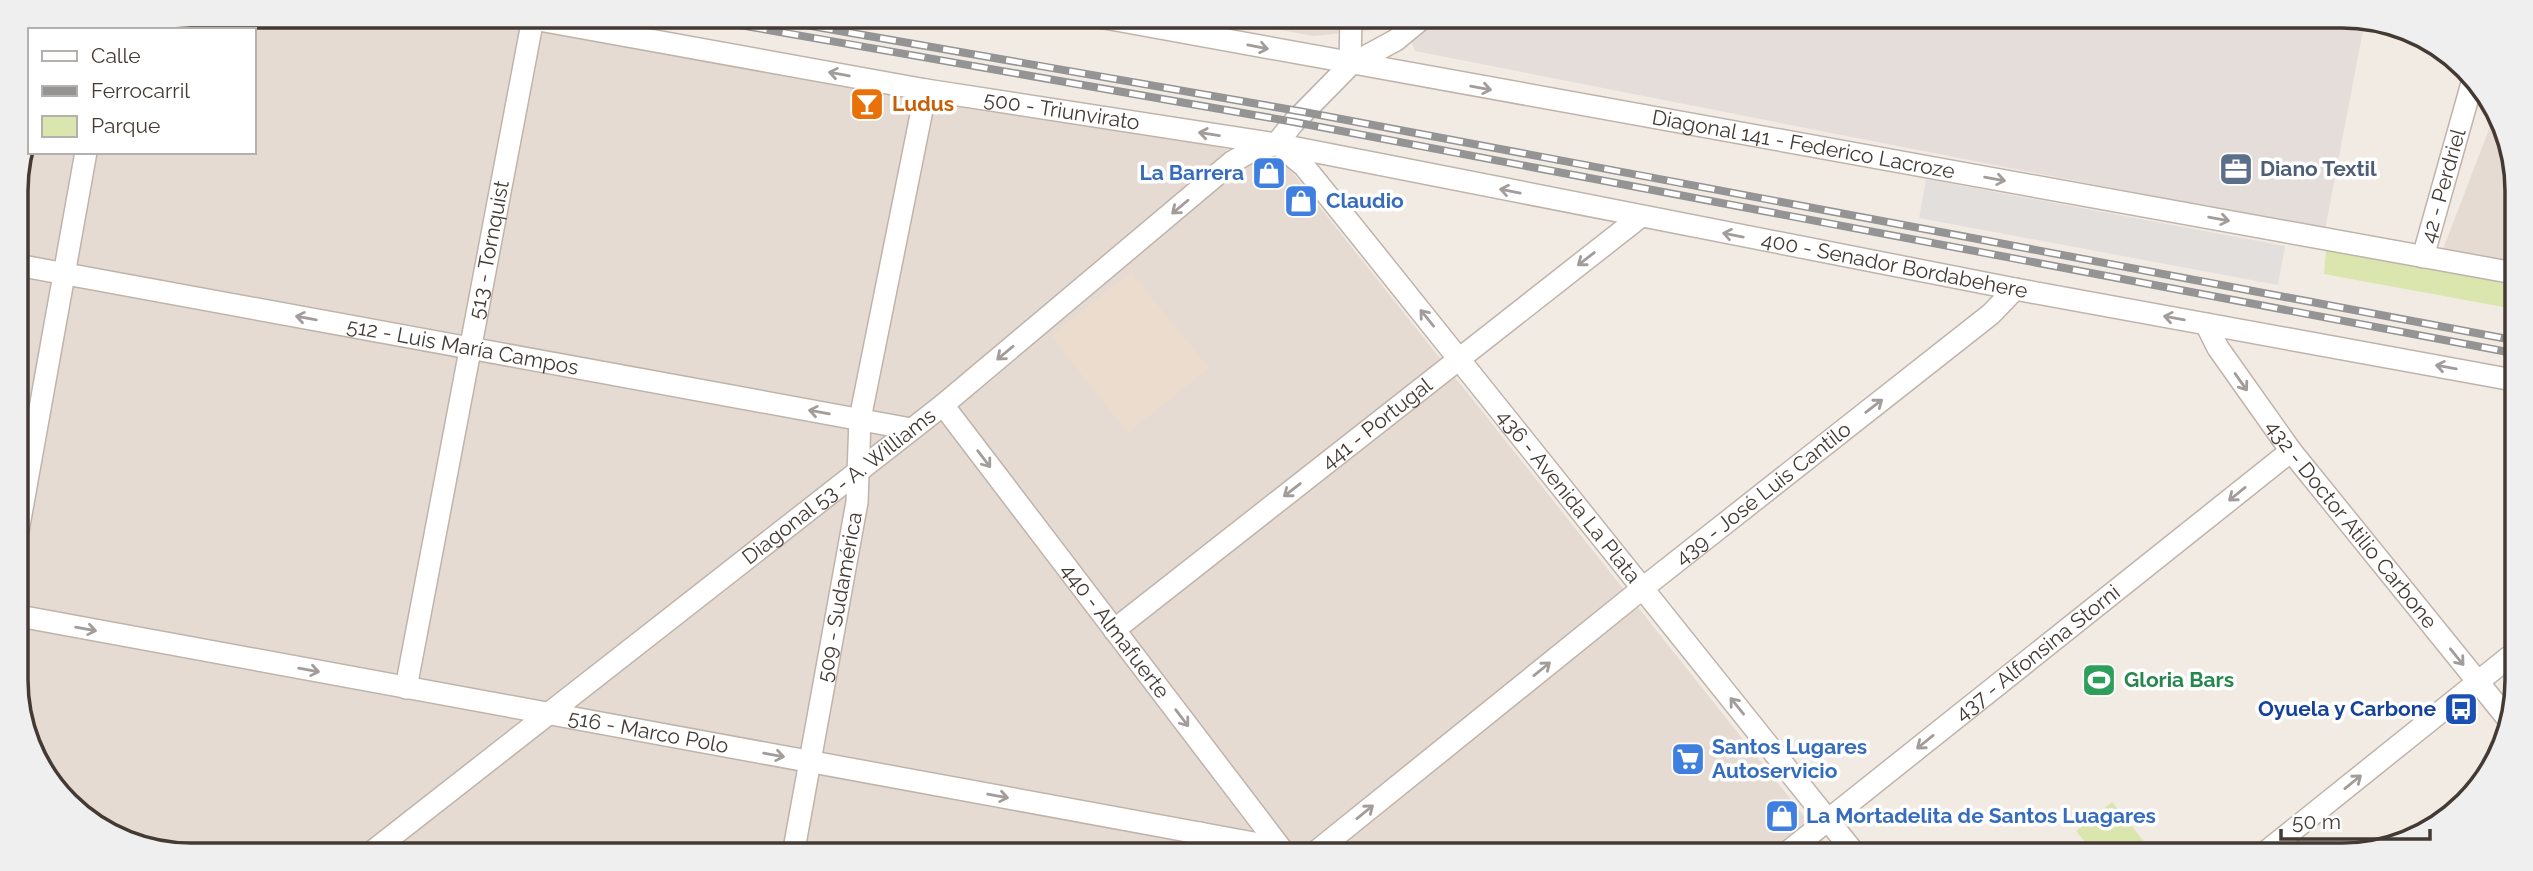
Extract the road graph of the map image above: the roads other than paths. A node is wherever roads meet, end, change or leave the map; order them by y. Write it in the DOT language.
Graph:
graph roads {
  1 [pos="523,28"];
  2 [pos="585,28"];
  3 [pos="1157,28"];
  4 [pos="1351,28"];
  5 [pos="1410,28"];
  6 [pos="1350,65"];
  7 [pos="926,90"];
  8 [pos="2470,90"];
  9 [pos="1276,144"];
  10 [pos="86,154"];
  11 [pos="1640,217"];
  12 [pos="2423,257"];
  13 [pos="28,267"];
  14 [pos="2505,271"];
  15 [pos="65,274"];
  16 [pos="2015,289"];
  17 [pos="2206,324"];
  18 [pos="469,348"];
  19 [pos="1459,358"];
  20 [pos="2505,379"];
  21 [pos="943,404"];
  22 [pos="860,419"];
  23 [pos="911,429"];
  24 [pos="2291,451"];
  25 [pos="857,471"];
  26 [pos="28,476"];
  27 [pos="1643,588"];
  28 [pos="28,618"];
  29 [pos="1114,630"];
  30 [pos="2505,660"];
  31 [pos="2479,683"];
  32 [pos="407,688"];
  33 [pos="2502,711"];
  34 [pos="546,716"];
  35 [pos="811,762"];
  36 [pos="1828,820"];
  37 [pos="1200,833"];
  38 [pos="383,843"];
  39 [pos="795,843"];
  40 [pos="1198,843"];
  41 [pos="1246,843"];
  42 [pos="1277,843"];
  43 [pos="1327,843"];
  44 [pos="1799,843"];
  45 [pos="1846,843"];
  46 [pos="2277,843"];
  1 -- 18 [label="street, 513 - Tornquist"];
  7 -- 2 [label="street, 500 - Triunvirato, one-way"];
  3 -- 6 [label="street, Diagonal 141 - Federico Lacroze, one-way"];
  4 -- 6 [label="street"];
  5 -- 6 [label="street"];
  6 -- 9 [label="street"];
  6 -- 12 [label="street, Diagonal 141 - Federico Lacroze, one-way"];
  9 -- 7 [label="street, 500 - Triunvirato, one-way"];
  7 -- 22 [label="street, 509 - Sudamérica"];
  8 -- 12 [label="street, 42 - Perdriel"];
  11 -- 9 [label="street, 400 - Senador Bordabehere, one-way"];
  19 -- 9 [label="street, 436 - Avenida La Plata, one-way"];
  9 -- 21 [label="street, Diagonal 53 - A. Williams, one-way"];
  10 -- 15 [label="street"];
  16 -- 11 [label="street, 400 - Senador Bordabehere, one-way"];
  11 -- 19 [label="street, 441 - Portugal, one-way"];
  12 -- 14 [label="street, Diagonal 141 - Federico Lacroze"];
  13 -- 15 [label="street, 512 - Luis María Campos"];
  18 -- 15 [label="street, 512 - Luis María Campos, one-way"];
  15 -- 26 [label="street"];
  17 -- 16 [label="street, 400 - Senador Bordabehere, one-way"];
  27 -- 16 [label="street, 439 - José Luis Cantilo, one-way"];
  20 -- 17 [label="street, 400 - Senador Bordabehere, one-way"];
  17 -- 24 [label="street, 432 - Doctor Atilio Carbone, one-way"];
  22 -- 18 [label="street, 512 - Luis María Campos, one-way"];
  18 -- 32 [label="street, 513 - Tornquist"];
  19 -- 27 [label="street, 436 - Avenida La Plata"];
  19 -- 29 [label="street, 441 - Portugal, one-way"];
  21 -- 23 [label="street, Diagonal 53 - A. Williams"];
  21 -- 29 [label="street, 440 - Almafuerte, one-way"];
  22 -- 23 [label="street, 512 - Luis María Campos"];
  22 -- 25 [label="street, 509 - Sudamérica"];
  23 -- 25 [label="street, Diagonal 53 - A. Williams"];
  24 -- 31 [label="street, 432 - Doctor Atilio Carbone, one-way"];
  24 -- 36 [label="street, 437 - Alfonsina Storni, one-way"];
  25 -- 34 [label="street, Diagonal 53 - A. Williams"];
  25 -- 35 [label="street, 509 - Sudamérica"];
  36 -- 27 [label="street, 436 - Avenida La Plata, one-way"];
  43 -- 27 [label="street, 439 - José Luis Cantilo, one-way"];
  28 -- 32 [label="street, 516 - Marco Polo, one-way"];
  29 -- 42 [label="street, 440 - Almafuerte, one-way"];
  30 -- 31 [label="street"];
  31 -- 33 [label="street, 432 - Doctor Atilio Carbone"];
  46 -- 31 [label="street, one-way"];
  32 -- 34 [label="street, 516 - Marco Polo"];
  34 -- 35 [label="street, 516 - Marco Polo, one-way"];
  34 -- 38 [label="street, Diagonal 53 - A. Williams"];
  35 -- 37 [label="street, 516 - Marco Polo, one-way"];
  35 -- 39 [label="street, 509 - Sudamérica"];
  36 -- 44 [label="street, 437 - Alfonsina Storni"];
  36 -- 45 [label="street, 436 - Avenida La Plata"];
  37 -- 40 [label="street"];
  37 -- 41 [label="street, 516 - Marco Polo"];
}
